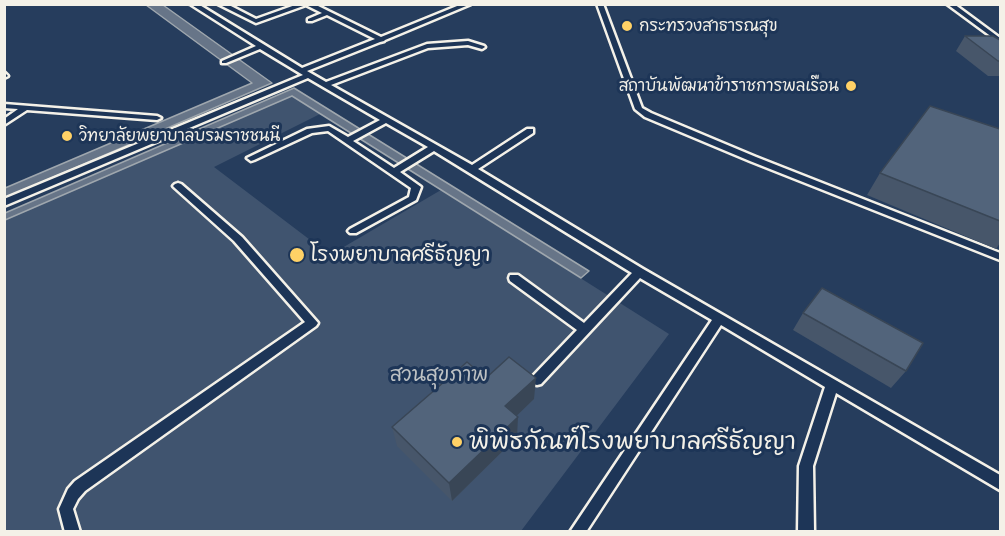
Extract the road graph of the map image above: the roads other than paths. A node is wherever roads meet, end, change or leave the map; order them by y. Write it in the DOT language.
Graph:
graph roads {
  1 [pos="221,4"];
  2 [pos="307,4"];
  3 [pos="449,4"];
  4 [pos="468,4"];
  5 [pos="600,4"];
  6 [pos="950,4"];
  7 [pos="197,5"];
  8 [pos="458,8"];
  9 [pos="327,14"];
  10 [pos="310,20"];
  11 [pos="382,40"];
  12 [pos="1000,41"];
  13 [pos="258,47"];
  14 [pos="482,47"];
  15 [pos="224,62"];
  16 [pos="303,75"];
  17 [pos="327,84"];
  18 [pos="4,106"];
  19 [pos="26,107"];
  20 [pos="157,118"];
  21 [pos="387,119"];
  22 [pos="4,123"];
  23 [pos="530,131"];
  24 [pos="350,139"];
  25 [pos="435,147"];
  26 [pos="251,158"];
  27 [pos="472,169"];
  28 [pos="398,170"];
  29 [pos="178,186"];
  30 [pos="4,203"];
  31 [pos="353,231"];
  32 [pos="1000,257"];
  33 [pos="639,272"];
  34 [pos="514,278"];
  35 [pos="719,319"];
  36 [pos="586,330"];
  37 [pos="537,381"];
  38 [pos="831,385"];
  39 [pos="1000,483"];
  40 [pos="73,531"];
  41 [pos="577,531"];
  42 [pos="806,531"];
  1 -- 2 [label="lane"];
  2 -- 9 [label="lane"];
  3 -- 8 [label="lane"];
  4 -- 8 [label="lane"];
  5 -- 32 [label="lane"];
  6 -- 12 [label="lane"];
  7 -- 13 [label="lane"];
  8 -- 11 [label="lane"];
  9 -- 10 [label="lane"];
  9 -- 11 [label="lane"];
  11 -- 16 [label="lane"];
  13 -- 15 [label="lane"];
  13 -- 16 [label="lane"];
  14 -- 17 [label="lane"];
  16 -- 17 [label="lane"];
  16 -- 30 [label="lane"];
  17 -- 21 [label="lane"];
  18 -- 19 [label="lane"];
  19 -- 20 [label="lane"];
  19 -- 22 [label="lane"];
  21 -- 24 [label="lane"];
  21 -- 25 [label="lane"];
  23 -- 27 [label="lane"];
  24 -- 26 [label="lane"];
  24 -- 28 [label="lane"];
  25 -- 27 [label="lane"];
  25 -- 28 [label="lane"];
  27 -- 33 [label="lane"];
  28 -- 31 [label="lane"];
  29 -- 40 [label="lane"];
  33 -- 35 [label="lane"];
  33 -- 36 [label="lane"];
  34 -- 36 [label="lane"];
  35 -- 38 [label="lane"];
  35 -- 41 [label="lane"];
  36 -- 37 [label="lane"];
  38 -- 39 [label="lane"];
  38 -- 42 [label="lane"];
}
